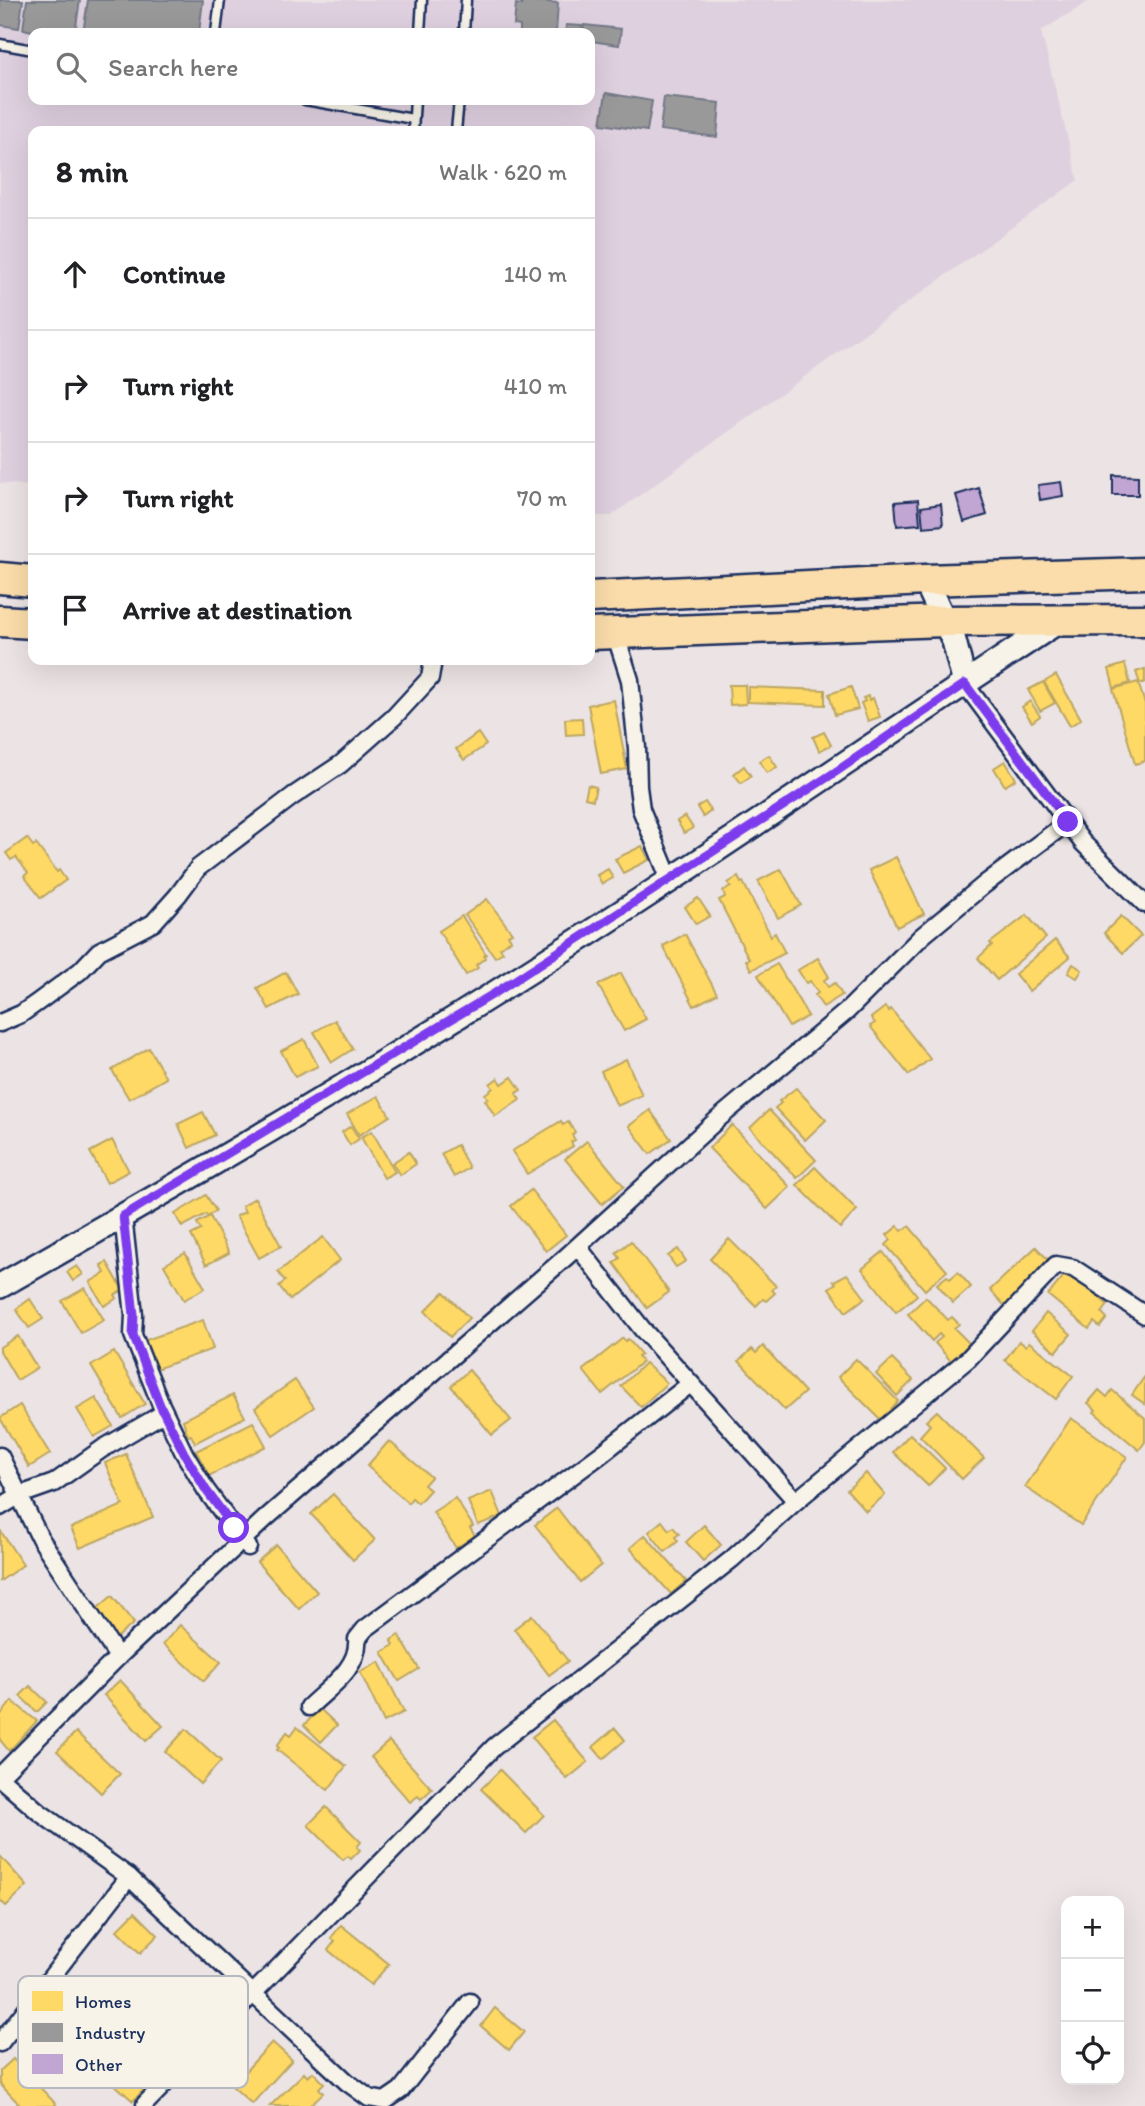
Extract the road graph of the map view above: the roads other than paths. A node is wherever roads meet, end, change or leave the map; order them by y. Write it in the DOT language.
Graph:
graph roads {
  1 [pos="220,0"];
  2 [pos="422,0"];
  3 [pos="466,0"];
  4 [pos="217,28"];
  5 [pos="420,28"];
  6 [pos="464,28"];
  7 [pos="0,44"];
  8 [pos="28,49"];
  9 [pos="334,105"];
  10 [pos="415,105"];
  11 [pos="459,105"];
  12 [pos="414,119"];
  13 [pos="413,126"];
  14 [pos="456,126"];
  15 [pos="1145,573"];
  16 [pos="0,578"];
  17 [pos="925,580"];
  18 [pos="28,581"];
  19 [pos="595,597"];
  20 [pos="1145,620"];
  21 [pos="0,621"];
  22 [pos="944,621"];
  23 [pos="1059,621"];
  24 [pos="28,623"];
  25 [pos="602,634"];
  26 [pos="432,665"];
  27 [pos="965,684"];
  28 [pos="1068,822"];
  29 [pos="670,880"];
  30 [pos="1145,904"];
  31 [pos="0,1023"];
  32 [pos="123,1216"];
  33 [pos="578,1247"];
  34 [pos="0,1286"];
  35 [pos="1145,1315"];
  36 [pos="690,1384"];
  37 [pos="164,1413"];
  38 [pos="0,1456"];
  39 [pos="20,1495"];
  40 [pos="796,1501"];
  41 [pos="0,1507"];
  42 [pos="248,1548"];
  43 [pos="118,1657"];
  44 [pos="309,1707"];
  45 [pos="0,1777"];
  46 [pos="128,1877"];
  47 [pos="52,1976"];
  48 [pos="234,1976"];
  49 [pos="248,1989"];
  50 [pos="253,1994"];
  51 [pos="248,1999"];
  52 [pos="470,2002"];
  53 [pos="18,2020"];
  54 [pos="0,2043"];
  55 [pos="161,2088"];
  56 [pos="145,2104"];
  1 -- 4 [label="lane"];
  2 -- 5 [label="lane"];
  3 -- 6 [label="lane"];
  7 -- 8 [label="lane"];
  9 -- 12 [label="lane"];
  10 -- 12 [label="lane"];
  11 -- 14 [label="lane"];
  12 -- 13 [label="lane"];
  15 -- 17 [label="highway"];
  16 -- 18 [label="highway"];
  17 -- 19 [label="highway"];
  17 -- 22 [label="street"];
  19 -- 25 [label="highway"];
  20 -- 23 [label="highway"];
  21 -- 24 [label="highway"];
  22 -- 23 [label="highway"];
  22 -- 25 [label="highway"];
  22 -- 27 [label="street"];
  23 -- 27 [label="street"];
  25 -- 29 [label="street"];
  26 -- 31 [label="street"];
  27 -- 28 [label="street"];
  27 -- 29 [label="street"];
  28 -- 30 [label="street"];
  28 -- 33 [label="street"];
  29 -- 32 [label="street"];
  32 -- 34 [label="street"];
  32 -- 37 [label="street"];
  33 -- 36 [label="street"];
  33 -- 43 [label="street"];
  35 -- 40 [label="street"];
  36 -- 40 [label="street"];
  36 -- 44 [label="street"];
  37 -- 39 [label="street"];
  37 -- 42 [label="street"];
  38 -- 39 [label="street"];
  39 -- 41 [label="street"];
  39 -- 43 [label="street"];
  40 -- 50 [label="street"];
  43 -- 45 [label="street"];
  45 -- 46 [label="street"];
  46 -- 47 [label="street"];
  46 -- 48 [label="street"];
  49 -- 50 [label="street"];
  50 -- 51 [label="street"];
  50 -- 52 [label="street"];
  53 -- 54 [label="street"];
  55 -- 56 [label="street"];
}
